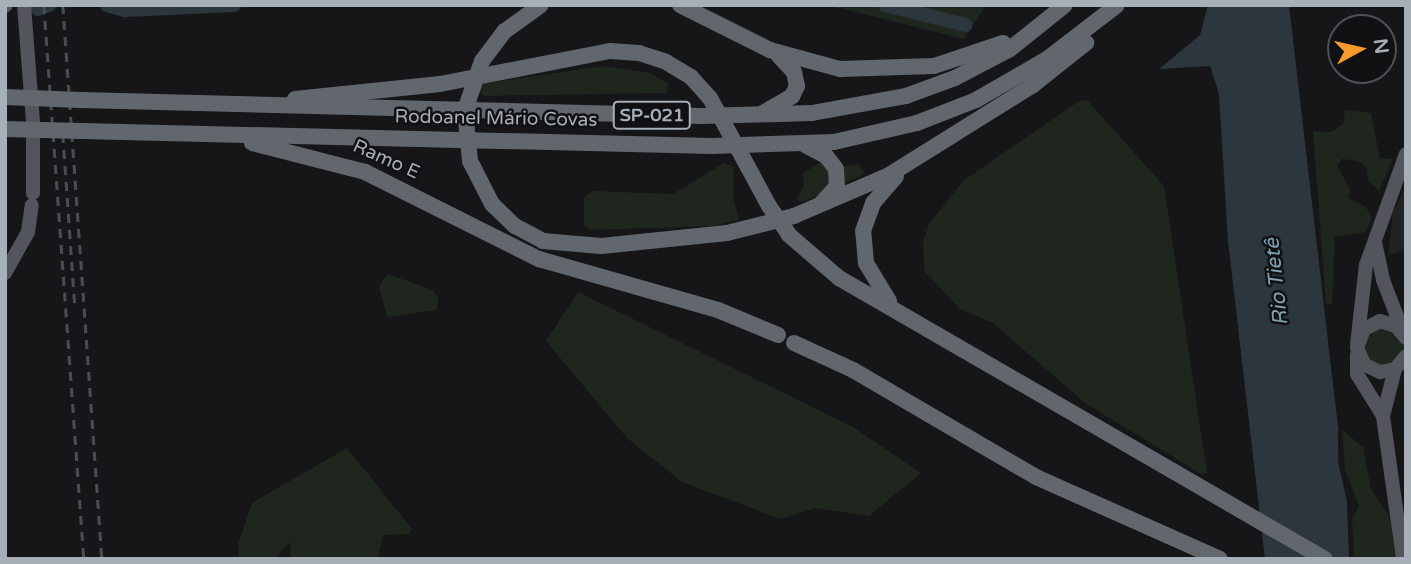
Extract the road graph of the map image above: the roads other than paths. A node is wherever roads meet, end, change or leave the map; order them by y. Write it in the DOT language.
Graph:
graph roads {
  1 [pos="24,5"];
  2 [pos="541,5"];
  3 [pos="680,5"];
  4 [pos="1065,5"];
  5 [pos="1113,9"];
  6 [pos="1038,29"];
  7 [pos="1085,38"];
  8 [pos="770,50"];
  9 [pos="5,97"];
  10 [pos="212,106"];
  11 [pos="761,114"];
  12 [pos="5,130"];
  13 [pos="215,136"];
  14 [pos="805,145"];
  15 [pos="1406,154"];
  16 [pos="908,165"];
  17 [pos="817,207"];
  18 [pos="1375,241"];
  19 [pos="5,273"];
  20 [pos="1382,280"];
  21 [pos="1363,288"];
  22 [pos="895,309"];
  23 [pos="778,335"];
  24 [pos="1404,335"];
  25 [pos="794,343"];
  26 [pos="1357,348"];
  27 [pos="1406,356"];
  28 [pos="1395,369"];
  29 [pos="1383,416"];
  30 [pos="1220,559"];
  31 [pos="1325,559"];
  32 [pos="1402,559"];
  1 -- 19 [label="main road"];
  2 -- 17 [label="highway, bridge"];
  3 -- 8 [label="highway"];
  4 -- 6 [label="highway, Rodoanel Mário Covas / SP-021"];
  5 -- 7 [label="highway, Rodoanel Mário Covas / SP-021"];
  6 -- 8 [label="highway"];
  6 -- 11 [label="highway, Rodoanel Mário Covas / SP-021"];
  7 -- 14 [label="highway, Rodoanel Mário Covas / SP-021"];
  7 -- 16 [label="highway"];
  8 -- 11 [label="highway"];
  9 -- 10 [label="highway, Rodoanel Mário Covas / SP-021, bridge"];
  10 -- 11 [label="highway, Rodoanel Mário Covas / SP-021"];
  10 -- 22 [label="highway, bridge"];
  12 -- 13 [label="highway, Rodoanel Mário Covas / SP-021, bridge"];
  13 -- 14 [label="highway, Rodoanel Mário Covas / SP-021"];
  13 -- 23 [label="highway, Ramo E"];
  14 -- 17 [label="highway"];
  15 -- 18 [label="main road"];
  16 -- 17 [label="highway"];
  16 -- 22 [label="highway"];
  18 -- 20 [label="main road"];
  18 -- 21 [label="main road"];
  20 -- 21 [label="main road"];
  20 -- 24 [label="main road"];
  21 -- 26 [label="main road"];
  22 -- 31 [label="highway"];
  24 -- 26 [label="main road"];
  25 -- 30 [label="highway"];
  26 -- 28 [label="main road"];
  26 -- 29 [label="main road"];
  27 -- 28 [label="main road"];
  28 -- 29 [label="main road"];
  29 -- 32 [label="main road"];
}
